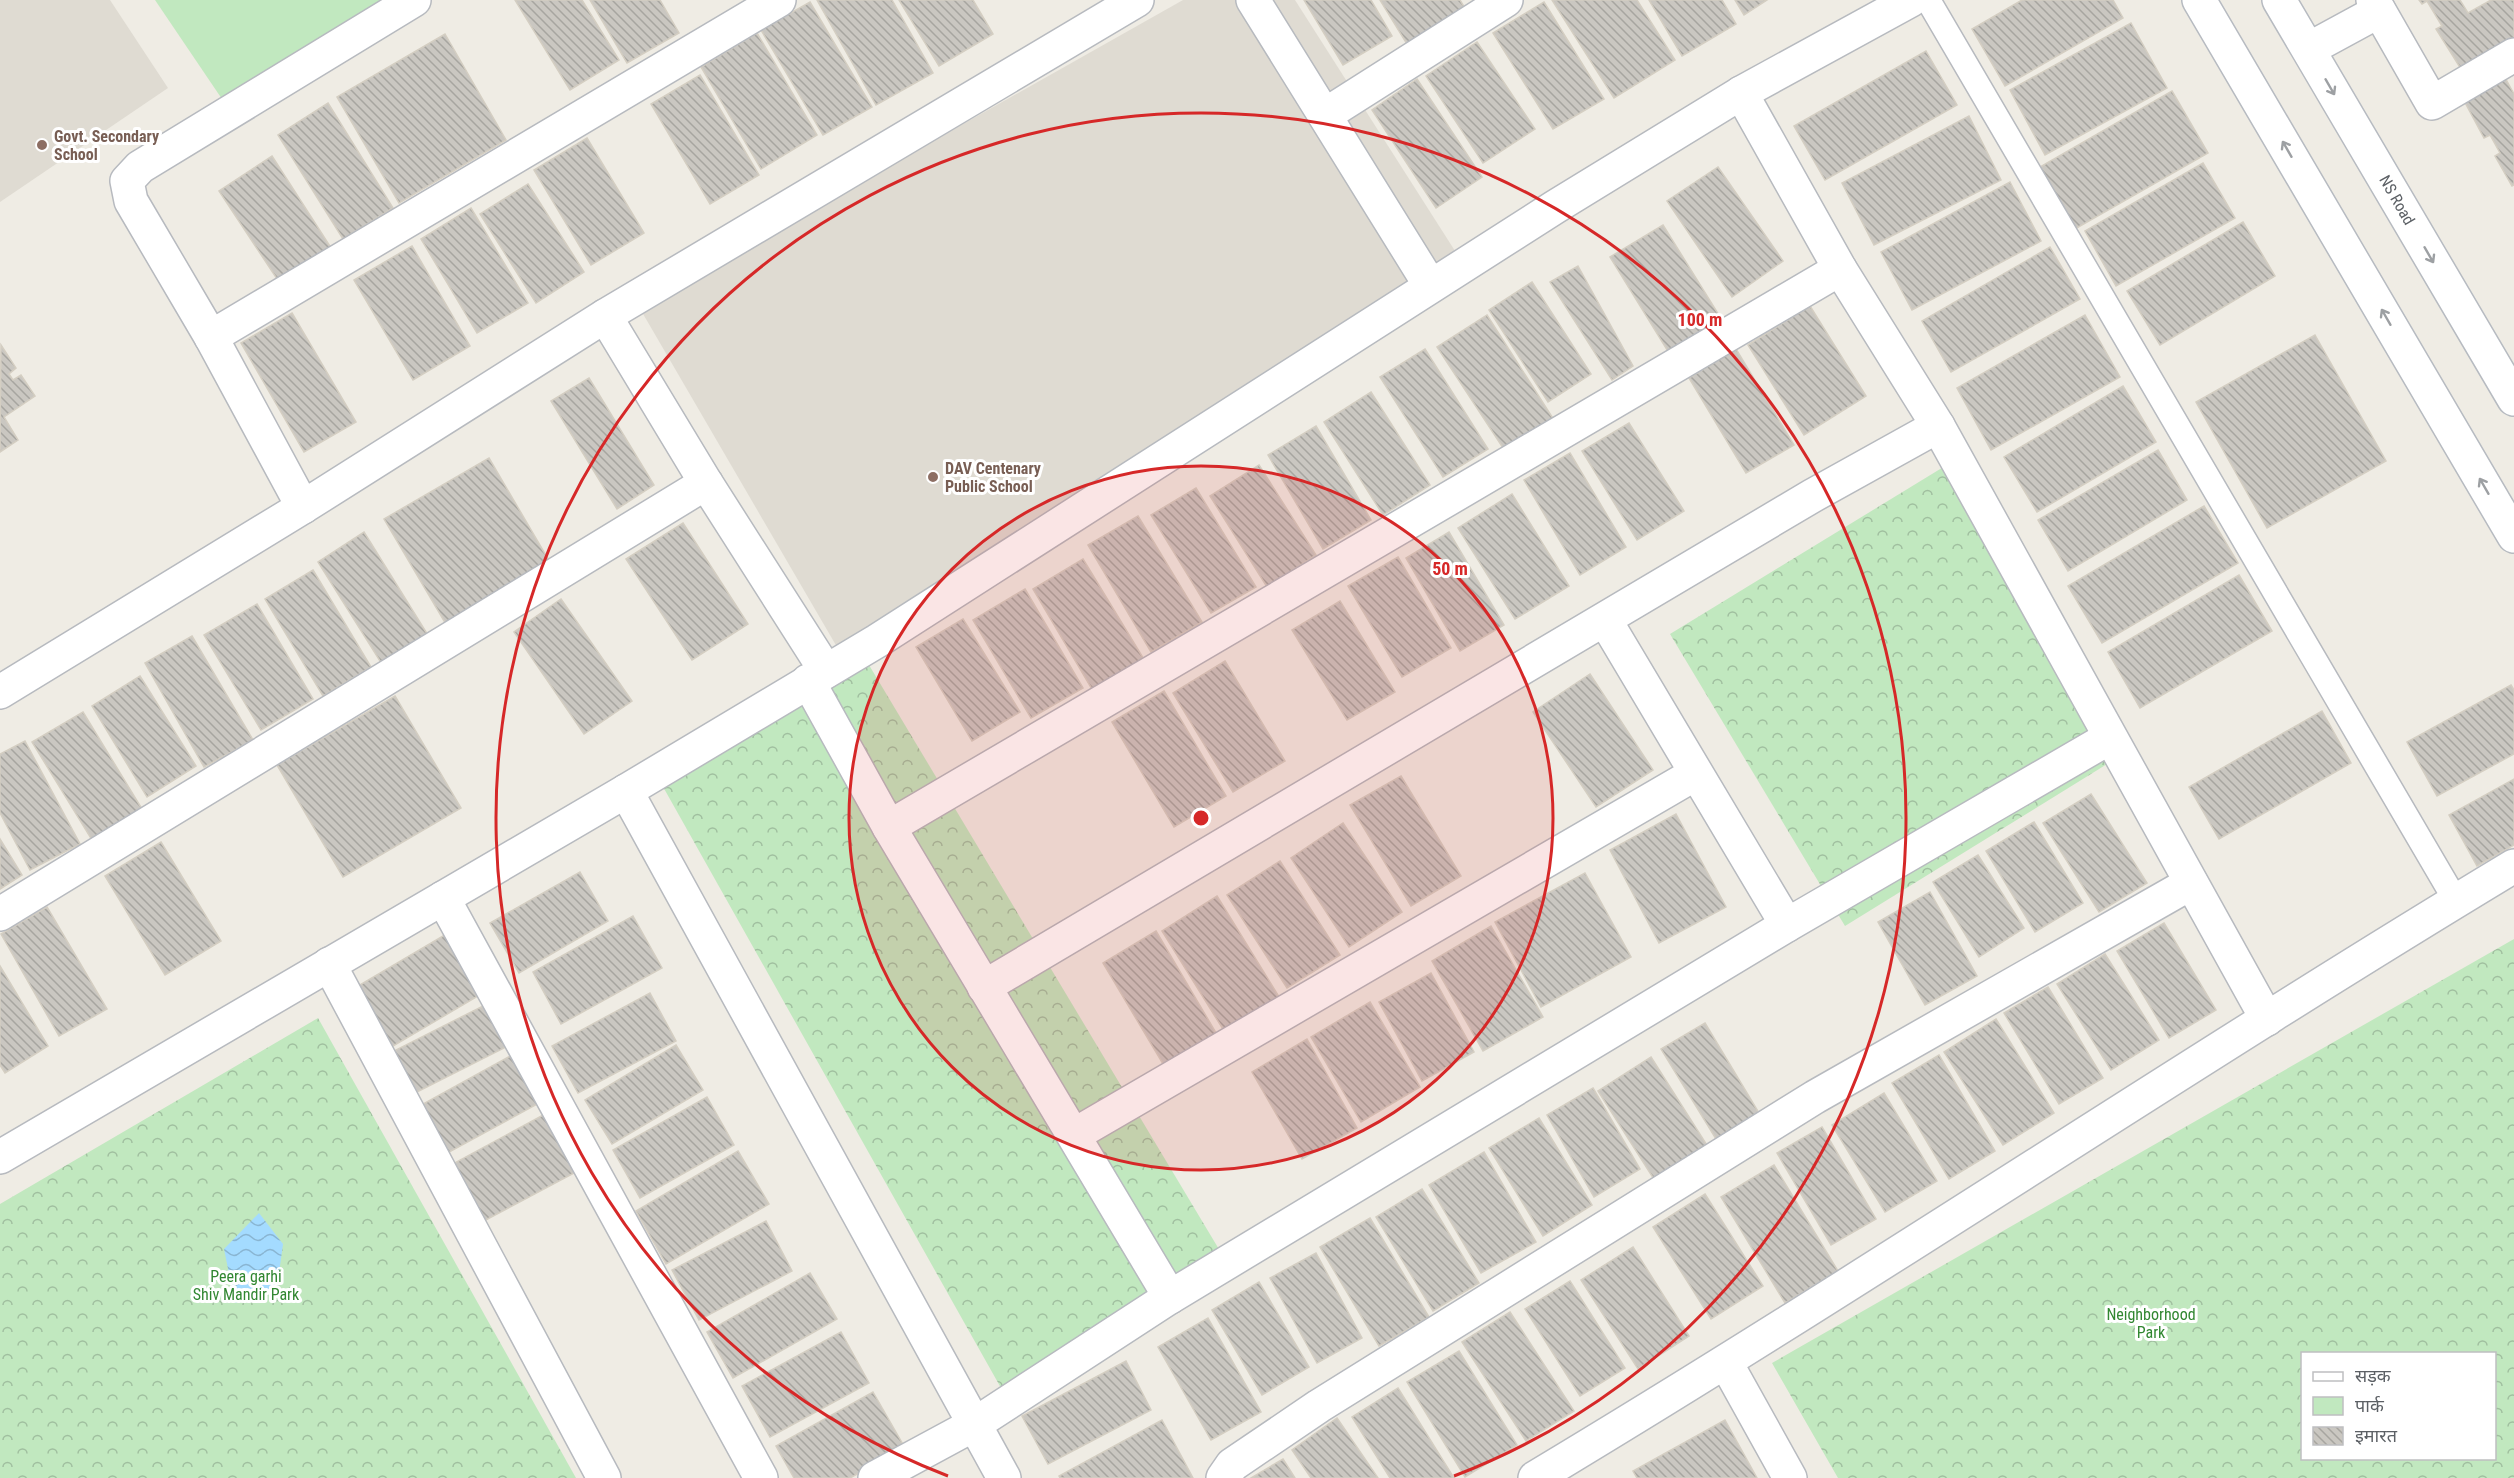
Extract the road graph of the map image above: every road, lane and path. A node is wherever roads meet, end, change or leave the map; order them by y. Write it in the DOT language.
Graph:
graph roads {
  1 [pos="414,0"];
  2 [pos="779,0"];
  3 [pos="1137,0"];
  4 [pos="1253,0"];
  5 [pos="1506,0"];
  6 [pos="1911,0"];
  7 [pos="1928,0"];
  8 [pos="2199,0"];
  9 [pos="2279,0"];
  10 [pos="2376,5"];
  11 [pos="2308,50"];
  12 [pos="2514,55"];
  13 [pos="1741,93"];
  14 [pos="1325,115"];
  15 [pos="1840,269"];
  16 [pos="1430,285"];
  17 [pos="606,316"];
  18 [pos="211,337"];
  19 [pos="2514,399"];
  20 [pos="1938,426"];
  21 [pos="706,483"];
  22 [pos="303,507"];
  23 [pos="2514,536"];
  24 [pos="1605,620"];
  25 [pos="817,676"];
  26 [pos="0,692"];
  27 [pos="2109,738"];
  28 [pos="1695,774"];
  29 [pos="626,791"];
  30 [pos="889,826"];
  31 [pos="2514,866"];
  32 [pos="2191,883"];
  33 [pos="443,898"];
  34 [pos="2456,901"];
  35 [pos="0,914"];
  36 [pos="1787,925"];
  37 [pos="329,964"];
  38 [pos="984,987"];
  39 [pos="2267,1019"];
  40 [pos="1074,1135"];
  41 [pos="0,1157"];
  42 [pos="1170,1297"];
  43 [pos="1726,1363"];
  44 [pos="975,1424"];
  45 [pos="604,1478"];
  46 [pos="761,1478"];
  47 [pos="875,1478"];
  48 [pos="1004,1478"];
  49 [pos="1223,1478"];
  50 [pos="1535,1478"];
  51 [pos="1790,1478"];
  1 -- 18 [label="street"];
  2 -- 18 [label="street"];
  3 -- 17 [label="street"];
  4 -- 14 [label="street"];
  5 -- 14 [label="street"];
  6 -- 13 [label="street"];
  7 -- 34 [label="lane"];
  23 -- 8 [label="street, one-way"];
  9 -- 11 [label="street, NS Road"];
  10 -- 11 [label="street"];
  10 -- 12 [label="street"];
  11 -- 19 [label="street, NS Road, one-way"];
  13 -- 15 [label="street"];
  13 -- 16 [label="street"];
  14 -- 16 [label="street"];
  15 -- 20 [label="street"];
  15 -- 30 [label="street"];
  16 -- 25 [label="street"];
  17 -- 21 [label="street"];
  17 -- 22 [label="street"];
  18 -- 22 [label="street"];
  20 -- 24 [label="street"];
  20 -- 27 [label="street"];
  21 -- 25 [label="street"];
  21 -- 35 [label="street"];
  22 -- 26 [label="street"];
  24 -- 28 [label="street"];
  24 -- 38 [label="street"];
  25 -- 29 [label="street"];
  25 -- 30 [label="street"];
  27 -- 32 [label="street"];
  27 -- 36 [label="street"];
  28 -- 36 [label="street"];
  28 -- 40 [label="street"];
  29 -- 33 [label="street"];
  29 -- 44 [label="street"];
  30 -- 38 [label="street"];
  31 -- 34 [label="street"];
  32 -- 39 [label="street"];
  32 -- 49 [label="street"];
  33 -- 37 [label="street"];
  33 -- 46 [label="street"];
  34 -- 39 [label="street"];
  36 -- 42 [label="street"];
  37 -- 41 [label="street"];
  37 -- 45 [label="street"];
  38 -- 40 [label="street"];
  39 -- 43 [label="street"];
  40 -- 42 [label="street"];
  42 -- 44 [label="street"];
  43 -- 50 [label="street"];
  43 -- 51 [label="street"];
  44 -- 47 [label="street"];
  44 -- 48 [label="street"];
}
